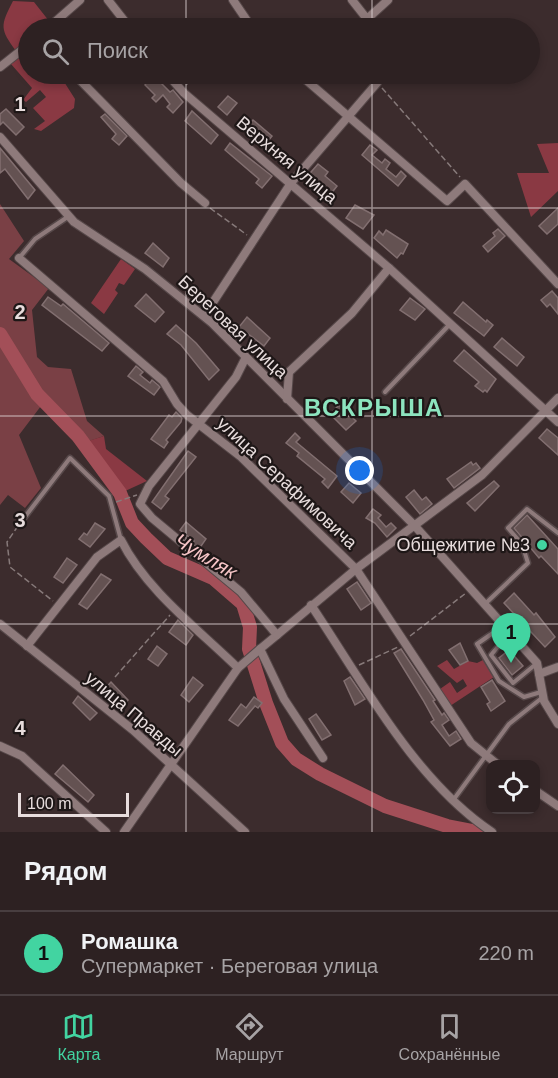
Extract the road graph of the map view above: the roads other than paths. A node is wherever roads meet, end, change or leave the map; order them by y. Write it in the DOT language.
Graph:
graph roads {
  1 [pos="80,0"];
  2 [pos="108,0"];
  3 [pos="233,0"];
  4 [pos="352,0"];
  5 [pos="388,0"];
  6 [pos="59,18"];
  7 [pos="122,18"];
  8 [pos="245,18"];
  9 [pos="366,18"];
  10 [pos="368,18"];
  11 [pos="18,53"];
  12 [pos="0,67"];
  13 [pos="84,84"];
  14 [pos="176,84"];
  15 [pos="310,84"];
  16 [pos="376,84"];
  17 [pos="348,117"];
  18 [pos="0,137"];
  19 [pos="291,183"];
  20 [pos="205,203"];
  21 [pos="69,216"];
  22 [pos="19,258"];
  23 [pos="389,268"];
  24 [pos="558,284"];
  25 [pos="204,316"];
  26 [pos="451,324"];
  27 [pos="246,357"];
  28 [pos="385,392"];
  29 [pos="558,398"];
  30 [pos="287,399"];
  31 [pos="546,410"];
  32 [pos="200,422"];
  33 [pos="558,422"];
  34 [pos="21,522"];
  35 [pos="414,525"];
  36 [pos="558,533"];
  37 [pos="122,540"];
  38 [pos="356,569"];
  39 [pos="485,604"];
  40 [pos="311,605"];
  41 [pos="0,624"];
  42 [pos="507,628"];
  43 [pos="277,635"];
  44 [pos="27,646"];
  45 [pos="257,651"];
  46 [pos="537,663"];
  47 [pos="558,667"];
  48 [pos="238,668"];
  49 [pos="539,674"];
  50 [pos="542,694"];
  51 [pos="558,724"];
  52 [pos="0,746"];
  53 [pos="486,757"];
  54 [pos="322,758"];
  55 [pos="490,760"];
  56 [pos="171,764"];
  57 [pos="540,794"];
  58 [pos="454,800"];
  59 [pos="558,806"];
  60 [pos="106,832"];
  61 [pos="124,832"];
  62 [pos="245,832"];
  63 [pos="492,832"];
  1 -- 6 [label="street"];
  2 -- 7 [label="street"];
  3 -- 8 [label="street"];
  4 -- 9 [label="street"];
  5 -- 10 [label="street"];
  11 -- 12 [label="street"];
  13 -- 20 [label="street"];
  14 -- 19 [label="street, Верхняя улица"];
  15 -- 17 [label="street"];
  16 -- 17 [label="street"];
  17 -- 19 [label="street"];
  17 -- 24 [label="street"];
  18 -- 21 [label="street, Береговая улица"];
  19 -- 23 [label="street, Верхняя улица"];
  19 -- 25 [label="street"];
  21 -- 22 [label="lane"];
  21 -- 25 [label="street, Береговая улица"];
  22 -- 32 [label="street, улица Серафимовича"];
  23 -- 26 [label="street, Верхняя улица"];
  23 -- 30 [label="street"];
  25 -- 27 [label="street, Береговая улица"];
  26 -- 28 [label="lane"];
  26 -- 31 [label="street, Верхняя улица"];
  27 -- 30 [label="street, Береговая улица"];
  27 -- 32 [label="street"];
  29 -- 31 [label="street"];
  30 -- 35 [label="street, Береговая улица"];
  31 -- 33 [label="street, Верхняя улица"];
  31 -- 35 [label="street"];
  32 -- 38 [label="street, улица Серафимовича"];
  32 -- 43 [label="street"];
  34 -- 37 [label="lane"];
  35 -- 38 [label="street"];
  35 -- 39 [label="street, Береговая улица"];
  36 -- 39 [label="lane"];
  37 -- 44 [label="street"];
  37 -- 48 [label="street"];
  38 -- 40 [label="street"];
  38 -- 53 [label="street, улица Серафимовича"];
  39 -- 42 [label="street, Береговая улица"];
  40 -- 43 [label="street"];
  40 -- 58 [label="street"];
  41 -- 44 [label="street, улица Правды"];
  42 -- 46 [label="street, Береговая улица"];
  42 -- 46 [label="lane"];
  42 -- 50 [label="lane"];
  43 -- 45 [label="street"];
  44 -- 56 [label="street, улица Правды"];
  45 -- 48 [label="street"];
  45 -- 54 [label="street"];
  46 -- 49 [label="street, Береговая улица"];
  47 -- 49 [label="street"];
  48 -- 56 [label="street"];
  49 -- 50 [label="street, Береговая улица"];
  50 -- 51 [label="street, Береговая улица"];
  50 -- 53 [label="lane"];
  52 -- 60 [label="street"];
  53 -- 55 [label="street, улица Серафимовича"];
  53 -- 58 [label="lane"];
  56 -- 61 [label="street"];
  56 -- 62 [label="street, улица Правды"];
  57 -- 59 [label="street"];
  58 -- 63 [label="street"];
}
